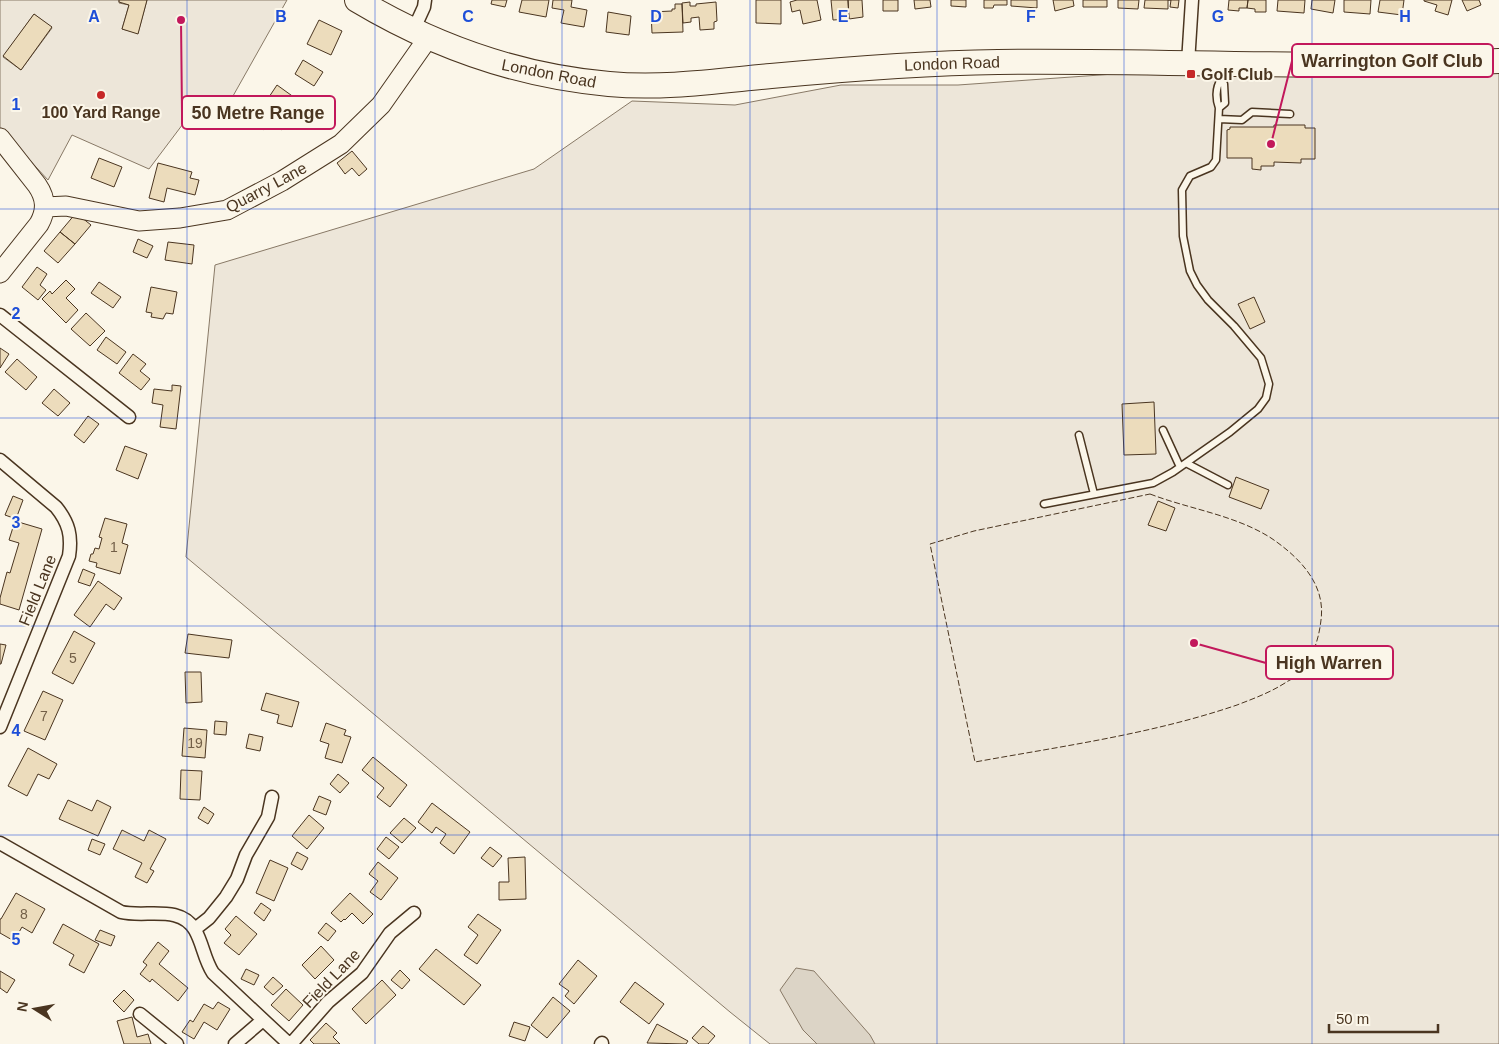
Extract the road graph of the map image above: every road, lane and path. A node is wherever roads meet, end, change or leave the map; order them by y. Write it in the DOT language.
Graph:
graph roads {
  1 [pos="357,0"];
  2 [pos="424,0"];
  3 [pos="1192,0"];
  4 [pos="420,34"];
  5 [pos="1499,61"];
  6 [pos="1188,63"];
  7 [pos="1221,72"];
  8 [pos="1290,114"];
  9 [pos="1219,119"];
  10 [pos="0,138"];
  11 [pos="45,207"];
  12 [pos="0,273"];
  13 [pos="0,314"];
  14 [pos="128,417"];
  15 [pos="1162,430"];
  16 [pos="1079,436"];
  17 [pos="0,460"];
  18 [pos="1183,465"];
  19 [pos="1228,485"];
  20 [pos="1094,494"];
  21 [pos="1044,504"];
  22 [pos="0,727"];
  23 [pos="272,797"];
  24 [pos="0,843"];
  25 [pos="414,913"];
  26 [pos="195,929"];
  27 [pos="140,1014"];
  28 [pos="263,1020"];
  29 [pos="177,1044"];
  30 [pos="235,1044"];
  31 [pos="290,1044"];
  1 -- 4 [label="highway, London Road"];
  2 -- 4 [label="street"];
  3 -- 6 [label="street"];
  4 -- 6 [label="highway, London Road"];
  4 -- 11 [label="street, Quarry Lane"];
  5 -- 7 [label="highway, London Road"];
  6 -- 7 [label="highway, London Road"];
  7 -- 9 [label="lane"];
  8 -- 9 [label="lane"];
  9 -- 18 [label="lane"];
  10 -- 11 [label="street"];
  11 -- 12 [label="street"];
  13 -- 14 [label="street"];
  15 -- 18 [label="lane"];
  16 -- 20 [label="lane"];
  17 -- 22 [label="street, Field Lane"];
  18 -- 19 [label="lane"];
  18 -- 20 [label="lane"];
  20 -- 21 [label="lane"];
  23 -- 26 [label="street"];
  24 -- 26 [label="street"];
  25 -- 31 [label="street, Field Lane"];
  26 -- 28 [label="street, Field Lane"];
  27 -- 29 [label="street"];
  28 -- 30 [label="street"];
  28 -- 31 [label="street, Field Lane"];
}
